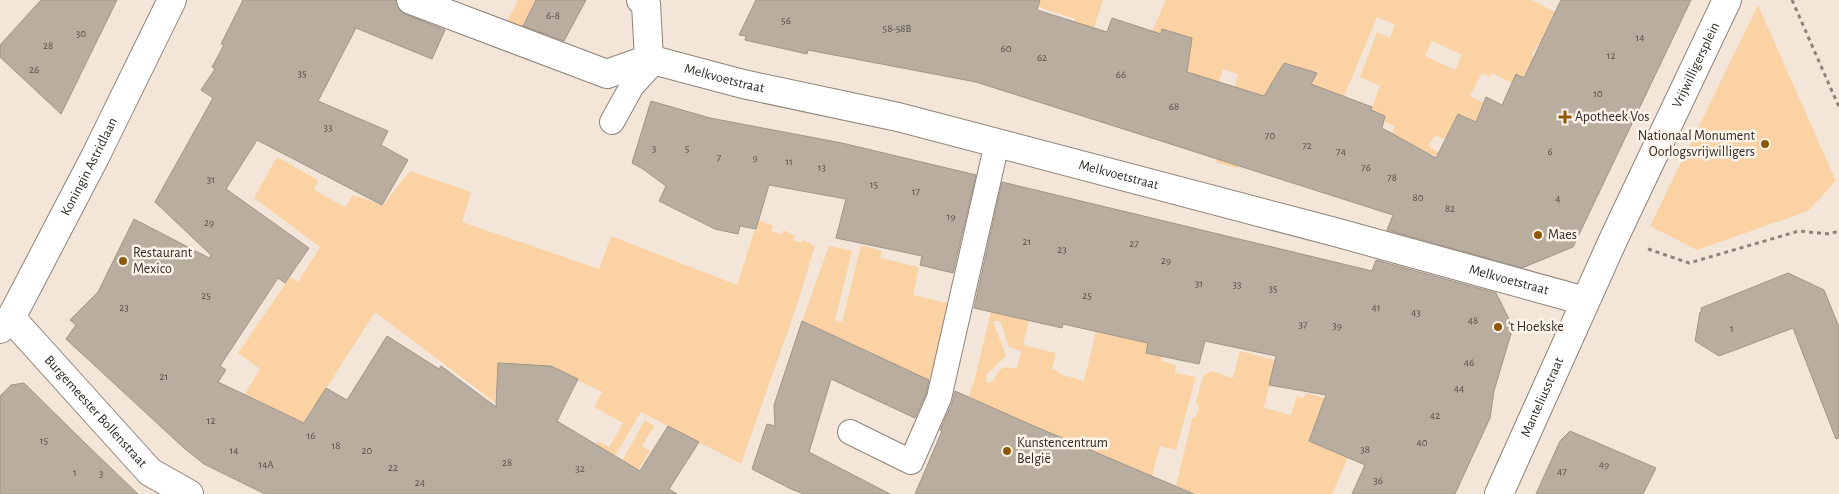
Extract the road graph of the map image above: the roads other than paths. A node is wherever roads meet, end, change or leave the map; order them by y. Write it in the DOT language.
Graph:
graph roads {
  1 [pos="172,0"];
  2 [pos="411,0"];
  3 [pos="641,0"];
  4 [pos="1726,0"];
  5 [pos="652,60"];
  6 [pos="612,122"];
  7 [pos="997,143"];
  8 [pos="1585,301"];
  9 [pos="5,324"];
  10 [pos="850,432"];
  11 [pos="189,494"];
  12 [pos="1499,494"];
  1 -- 9 [label="street, Koningin Astridlaan"];
  2 -- 5 [label="street"];
  3 -- 5 [label="street"];
  4 -- 8 [label="street, Vrijwilligersplein"];
  5 -- 6 [label="lane"];
  5 -- 7 [label="street, Melkvoetstraat"];
  7 -- 8 [label="street, Melkvoetstraat"];
  7 -- 10 [label="lane"];
  8 -- 12 [label="street, Manteliusstraat"];
  9 -- 11 [label="street, Burgemeester Bollenstraat"];
}
